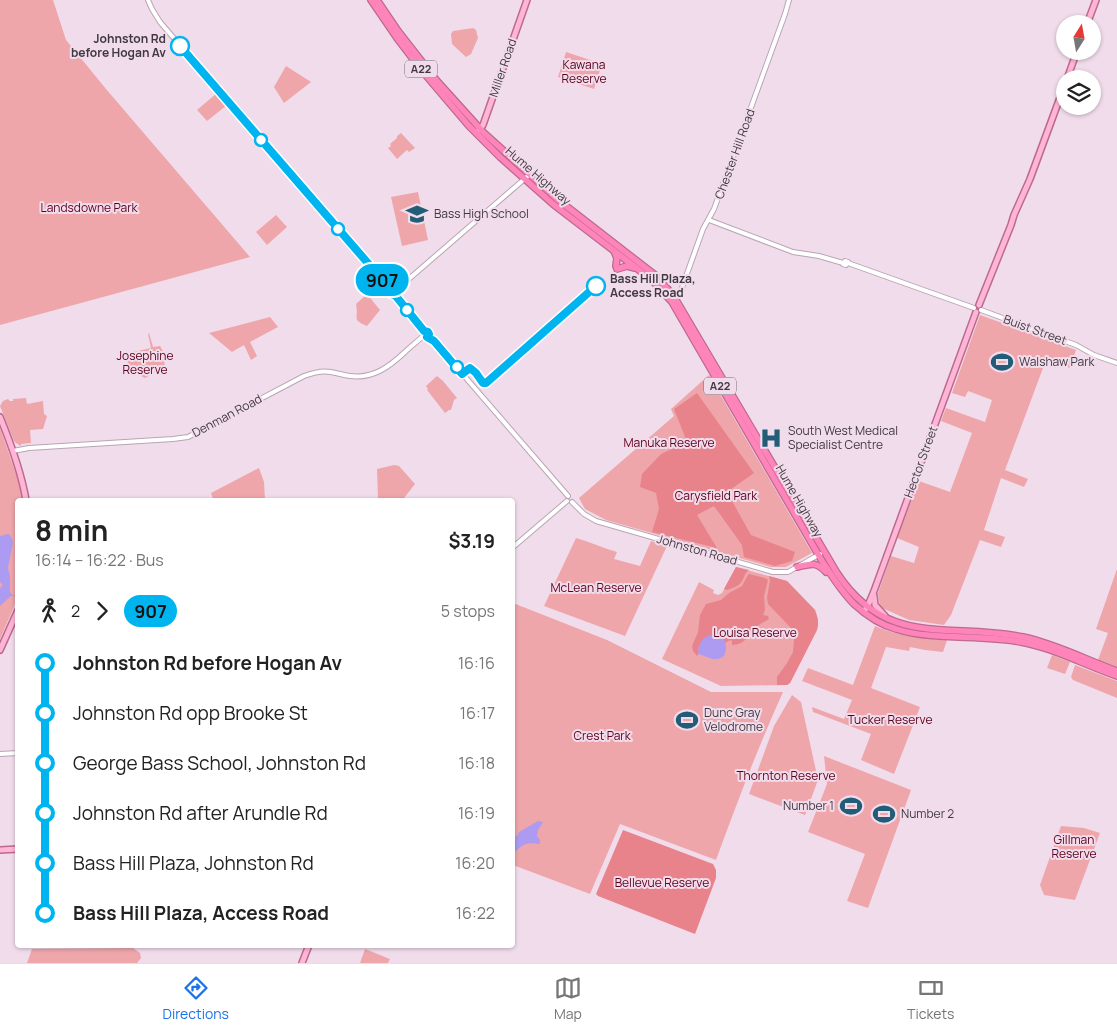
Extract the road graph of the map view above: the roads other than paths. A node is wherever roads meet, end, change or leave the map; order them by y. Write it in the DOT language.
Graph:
graph roads {
  1 [pos="148,0"];
  2 [pos="371,0"];
  3 [pos="377,0"];
  4 [pos="527,0"];
  5 [pos="789,0"];
  6 [pos="1096,0"];
  7 [pos="1090,15"];
  8 [pos="1056,108"];
  9 [pos="478,131"];
  10 [pos="528,177"];
  11 [pos="709,220"];
  12 [pos="614,250"];
  13 [pos="637,268"];
  14 [pos="394,292"];
  15 [pos="674,301"];
  16 [pos="977,309"];
  17 [pos="425,335"];
  18 [pos="1117,364"];
  19 [pos="0,417"];
  20 [pos="13,451"];
  21 [pos="26,498"];
  22 [pos="570,502"];
  23 [pos="515,546"];
  24 [pos="822,553"];
  25 [pos="797,567"];
  26 [pos="835,581"];
  27 [pos="876,586"];
  28 [pos="850,592"];
  29 [pos="865,609"];
  30 [pos="15,617"];
  31 [pos="892,621"];
  32 [pos="0,650"];
  33 [pos="1117,671"];
  34 [pos="1117,676"];
  35 [pos="15,753"];
  36 [pos="0,754"];
  37 [pos="15,849"];
  38 [pos="0,850"];
  39 [pos="308,948"];
  40 [pos="302,963"];
  1 -- 14 [label="street"];
  2 -- 9 [label="highway, Hume Highway / A22"];
  3 -- 9 [label="highway, Hume Highway / A22"];
  4 -- 9 [label="main road, Miller Road"];
  5 -- 11 [label="street, Chester Hill Road"];
  6 -- 7 [label="main road"];
  8 -- 16 [label="main road, Hector Street"];
  9 -- 10 [label="highway, Hume Highway / A22"];
  10 -- 12 [label="highway, Hume Highway / A22"];
  10 -- 14 [label="street"];
  10 -- 15 [label="highway, Hume Highway / A22"];
  11 -- 15 [label="street, Chester Hill Road"];
  11 -- 16 [label="street, Buist Street"];
  12 -- 13 [label="highway, Hume Highway / A22"];
  12 -- 13 [label="highway"];
  13 -- 15 [label="highway, Hume Highway / A22"];
  14 -- 17 [label="street"];
  15 -- 24 [label="highway, Hume Highway / A22"];
  16 -- 18 [label="street, Buist Street"];
  16 -- 27 [label="main road, Hector Street"];
  17 -- 20 [label="street, Denman Road"];
  17 -- 22 [label="street, Johnston Road"];
  19 -- 20 [label="main road"];
  20 -- 21 [label="main road"];
  22 -- 23 [label="street"];
  22 -- 25 [label="street, Johnston Road"];
  24 -- 25 [label="street, Johnston Road"];
  24 -- 26 [label="highway, Hume Highway / A22"];
  24 -- 28 [label="highway, Hume Highway / A22"];
  25 -- 26 [label="highway"];
  26 -- 29 [label="highway, Hume Highway / A22"];
  27 -- 28 [label="main road"];
  27 -- 29 [label="main road, Hector Street"];
  27 -- 31 [label="main road"];
  28 -- 29 [label="highway, Hume Highway / A22"];
  29 -- 31 [label="highway, Hume Highway / A22"];
  29 -- 34 [label="highway, Hume Highway / A22"];
  30 -- 32 [label="main road"];
  31 -- 33 [label="highway, Hume Highway / A22"];
  35 -- 36 [label="street"];
  37 -- 38 [label="main road"];
  39 -- 40 [label="main road"];
}
